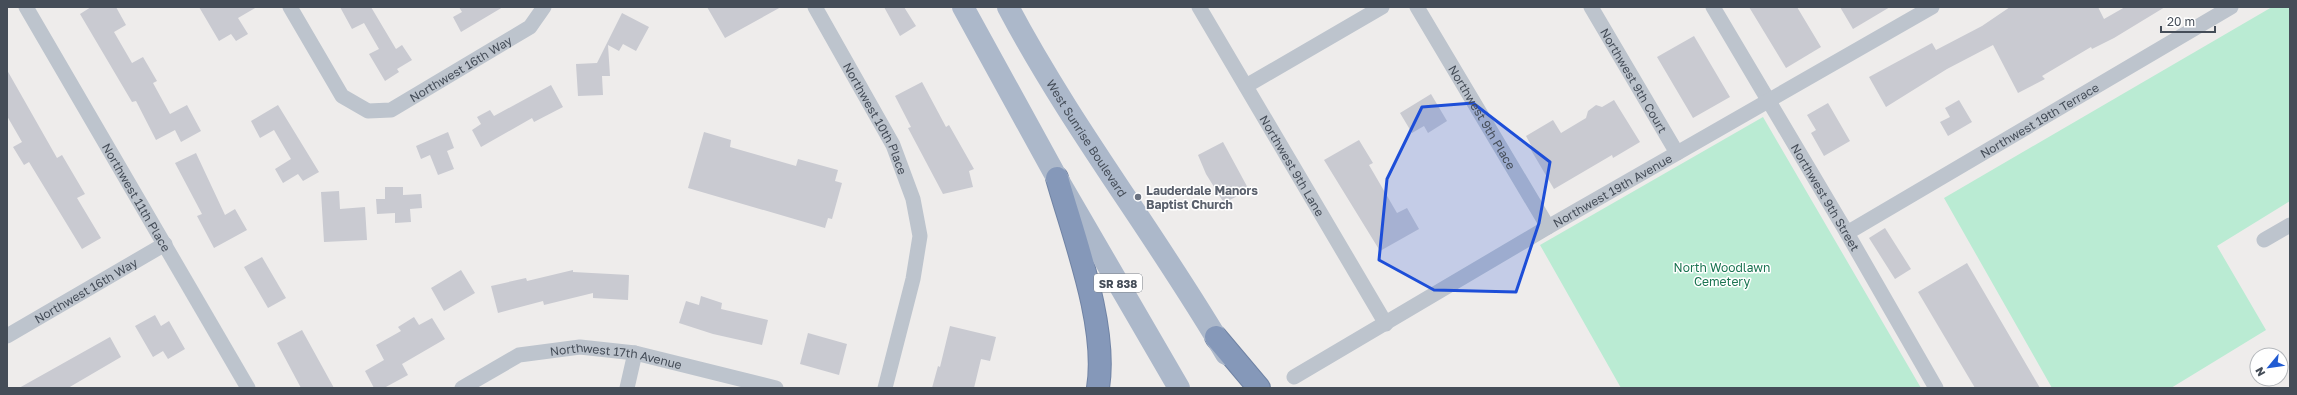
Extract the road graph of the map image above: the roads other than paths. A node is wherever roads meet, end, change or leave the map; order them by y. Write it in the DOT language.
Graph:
graph roads {
  1 [pos="26,7"];
  2 [pos="290,7"];
  3 [pos="815,7"];
  4 [pos="963,7"];
  5 [pos="1008,7"];
  6 [pos="1199,7"];
  7 [pos="1382,7"];
  8 [pos="1417,7"];
  9 [pos="1590,7"];
  10 [pos="1713,7"];
  11 [pos="1931,7"];
  12 [pos="2231,7"];
  13 [pos="544,8"];
  14 [pos="1246,86"];
  15 [pos="1768,101"];
  16 [pos="1677,153"];
  17 [pos="1057,178"];
  18 [pos="2290,224"];
  19 [pos="1548,228"];
  20 [pos="1847,233"];
  21 [pos="2264,240"];
  22 [pos="165,244"];
  23 [pos="1386,324"];
  24 [pos="7,336"];
  25 [pos="1216,337"];
  26 [pos="636,353"];
  27 [pos="1294,377"];
  28 [pos="248,388"];
  29 [pos="462,388"];
  30 [pos="627,388"];
  31 [pos="776,388"];
  32 [pos="885,388"];
  33 [pos="1098,388"];
  34 [pos="1179,388"];
  35 [pos="1246,388"];
  36 [pos="1259,388"];
  37 [pos="1936,388"];
  1 -- 22 [label="street, Northwest 11th Place"];
  2 -- 13 [label="street, Northwest 16th Way"];
  3 -- 32 [label="street, Northwest 10th Place"];
  4 -- 17 [label="main road, SR 838"];
  5 -- 25 [label="main road, West Sunrise Boulevard"];
  6 -- 14 [label="street, Northwest 9th Lane"];
  7 -- 14 [label="street"];
  8 -- 19 [label="street, Northwest 9th Place"];
  9 -- 16 [label="street, Northwest 9th Court"];
  10 -- 15 [label="street, Northwest 9th Street"];
  11 -- 15 [label="street, Northwest 19th Avenue"];
  12 -- 20 [label="street, Northwest 19th Terrace"];
  14 -- 23 [label="street, Northwest 9th Lane"];
  15 -- 16 [label="street, Northwest 19th Avenue"];
  15 -- 20 [label="street, Northwest 9th Street"];
  16 -- 19 [label="street, Northwest 19th Avenue"];
  17 -- 33 [label="highway"];
  17 -- 34 [label="main road, SR 838"];
  18 -- 21 [label="street"];
  19 -- 23 [label="street, Northwest 19th Avenue"];
  20 -- 37 [label="street, Northwest 9th Street"];
  22 -- 24 [label="street, Northwest 16th Way"];
  22 -- 28 [label="street, Northwest 11th Place"];
  23 -- 27 [label="street, Northwest 19th Avenue"];
  25 -- 35 [label="main road, West Sunrise Boulevard"];
  25 -- 36 [label="highway"];
  26 -- 29 [label="street, Northwest 17th Avenue"];
  26 -- 30 [label="street"];
  26 -- 31 [label="street, Northwest 17th Avenue"];
}
